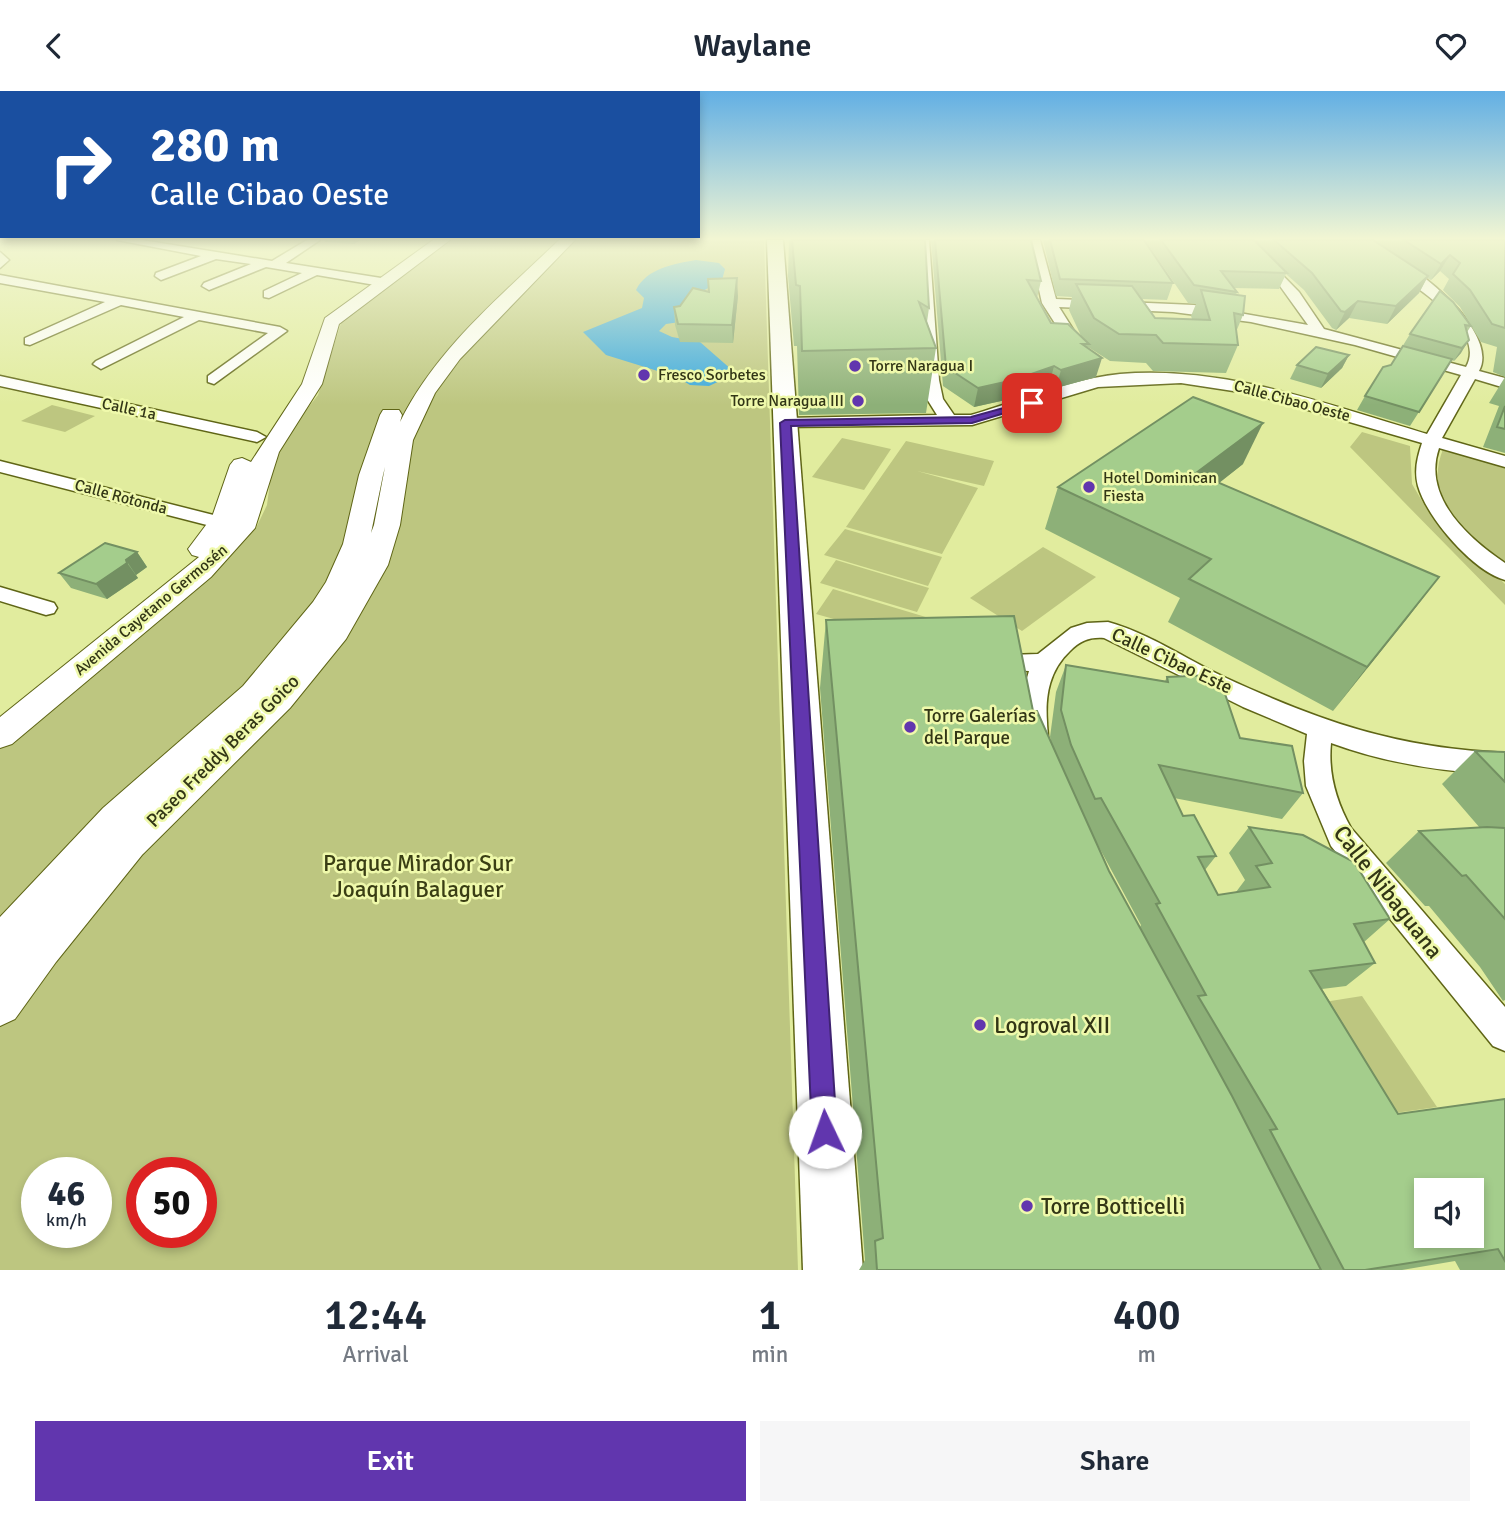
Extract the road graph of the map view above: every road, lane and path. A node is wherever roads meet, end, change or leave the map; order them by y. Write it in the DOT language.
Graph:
graph roads {
  1 [pos="81,295"];
  2 [pos="355,295"];
  3 [pos="360,295"];
  4 [pos="496,295"];
  5 [pos="512,295"];
  6 [pos="782,295"];
  7 [pos="921,295"];
  8 [pos="1047,295"];
  9 [pos="1296,295"];
  10 [pos="1435,295"];
  11 [pos="117,302"];
  12 [pos="1049,303"];
  13 [pos="197,316"];
  14 [pos="1318,333"];
  15 [pos="30,341"];
  16 [pos="101,364"];
  17 [pos="1471,373"];
  18 [pos="214,379"];
  19 [pos="1120,379"];
  20 [pos="0,381"];
  21 [pos="1505,383"];
  22 [pos="948,421"];
  23 [pos="785,423"];
  24 [pos="257,437"];
  25 [pos="1433,441"];
  26 [pos="1505,462"];
  27 [pos="0,466"];
  28 [pos="232,526"];
  29 [pos="1505,573"];
  30 [pos="0,594"];
  31 [pos="46,608"];
  32 [pos="975,662"];
  33 [pos="1044,663"];
  34 [pos="0,713"];
  35 [pos="1320,731"];
  36 [pos="0,734"];
  37 [pos="1505,764"];
  38 [pos="1043,768"];
  39 [pos="0,947"];
  40 [pos="0,1004"];
  41 [pos="1505,1034"];
  42 [pos="833,1270"];
  1 -- 11 [label="street"];
  2 -- 24 [label="street, Avenida Cayetano Germosén"];
  3 -- 28 [label="street, Avenida Cayetano Germosén"];
  4 -- 39 [label="street, Paseo Freddy Beras Goico"];
  5 -- 40 [label="street, Paseo Freddy Beras Goico"];
  6 -- 23 [label="main road"];
  7 -- 22 [label="street"];
  8 -- 12 [label="street"];
  9 -- 14 [label="street"];
  10 -- 17 [label="street"];
  11 -- 13 [label="street"];
  11 -- 15 [label="street"];
  12 -- 14 [label="street"];
  12 -- 19 [label="street"];
  13 -- 16 [label="street"];
  13 -- 18 [label="street"];
  14 -- 17 [label="street"];
  17 -- 21 [label="street"];
  17 -- 25 [label="street"];
  19 -- 22 [label="street, Calle Cibao Oeste"];
  19 -- 25 [label="street, Calle Cibao Oeste"];
  20 -- 24 [label="street, Calle 1a"];
  22 -- 23 [label="street, Calle Cibao Oeste"];
  23 -- 42 [label="main road"];
  24 -- 28 [label="street, Avenida Cayetano Germosén"];
  25 -- 26 [label="street, Calle Cibao Oeste"];
  25 -- 29 [label="street"];
  27 -- 28 [label="street, Calle Rotonda"];
  28 -- 34 [label="street, Avenida Cayetano Germosén"];
  28 -- 36 [label="street, Avenida Cayetano Germosén"];
  30 -- 31 [label="street"];
  32 -- 33 [label="street"];
  33 -- 35 [label="street, Calle Cibao Este"];
  33 -- 38 [label="street"];
  35 -- 37 [label="street, Calle Cibao Este"];
  35 -- 41 [label="street, Calle Nibaguana"];
}
